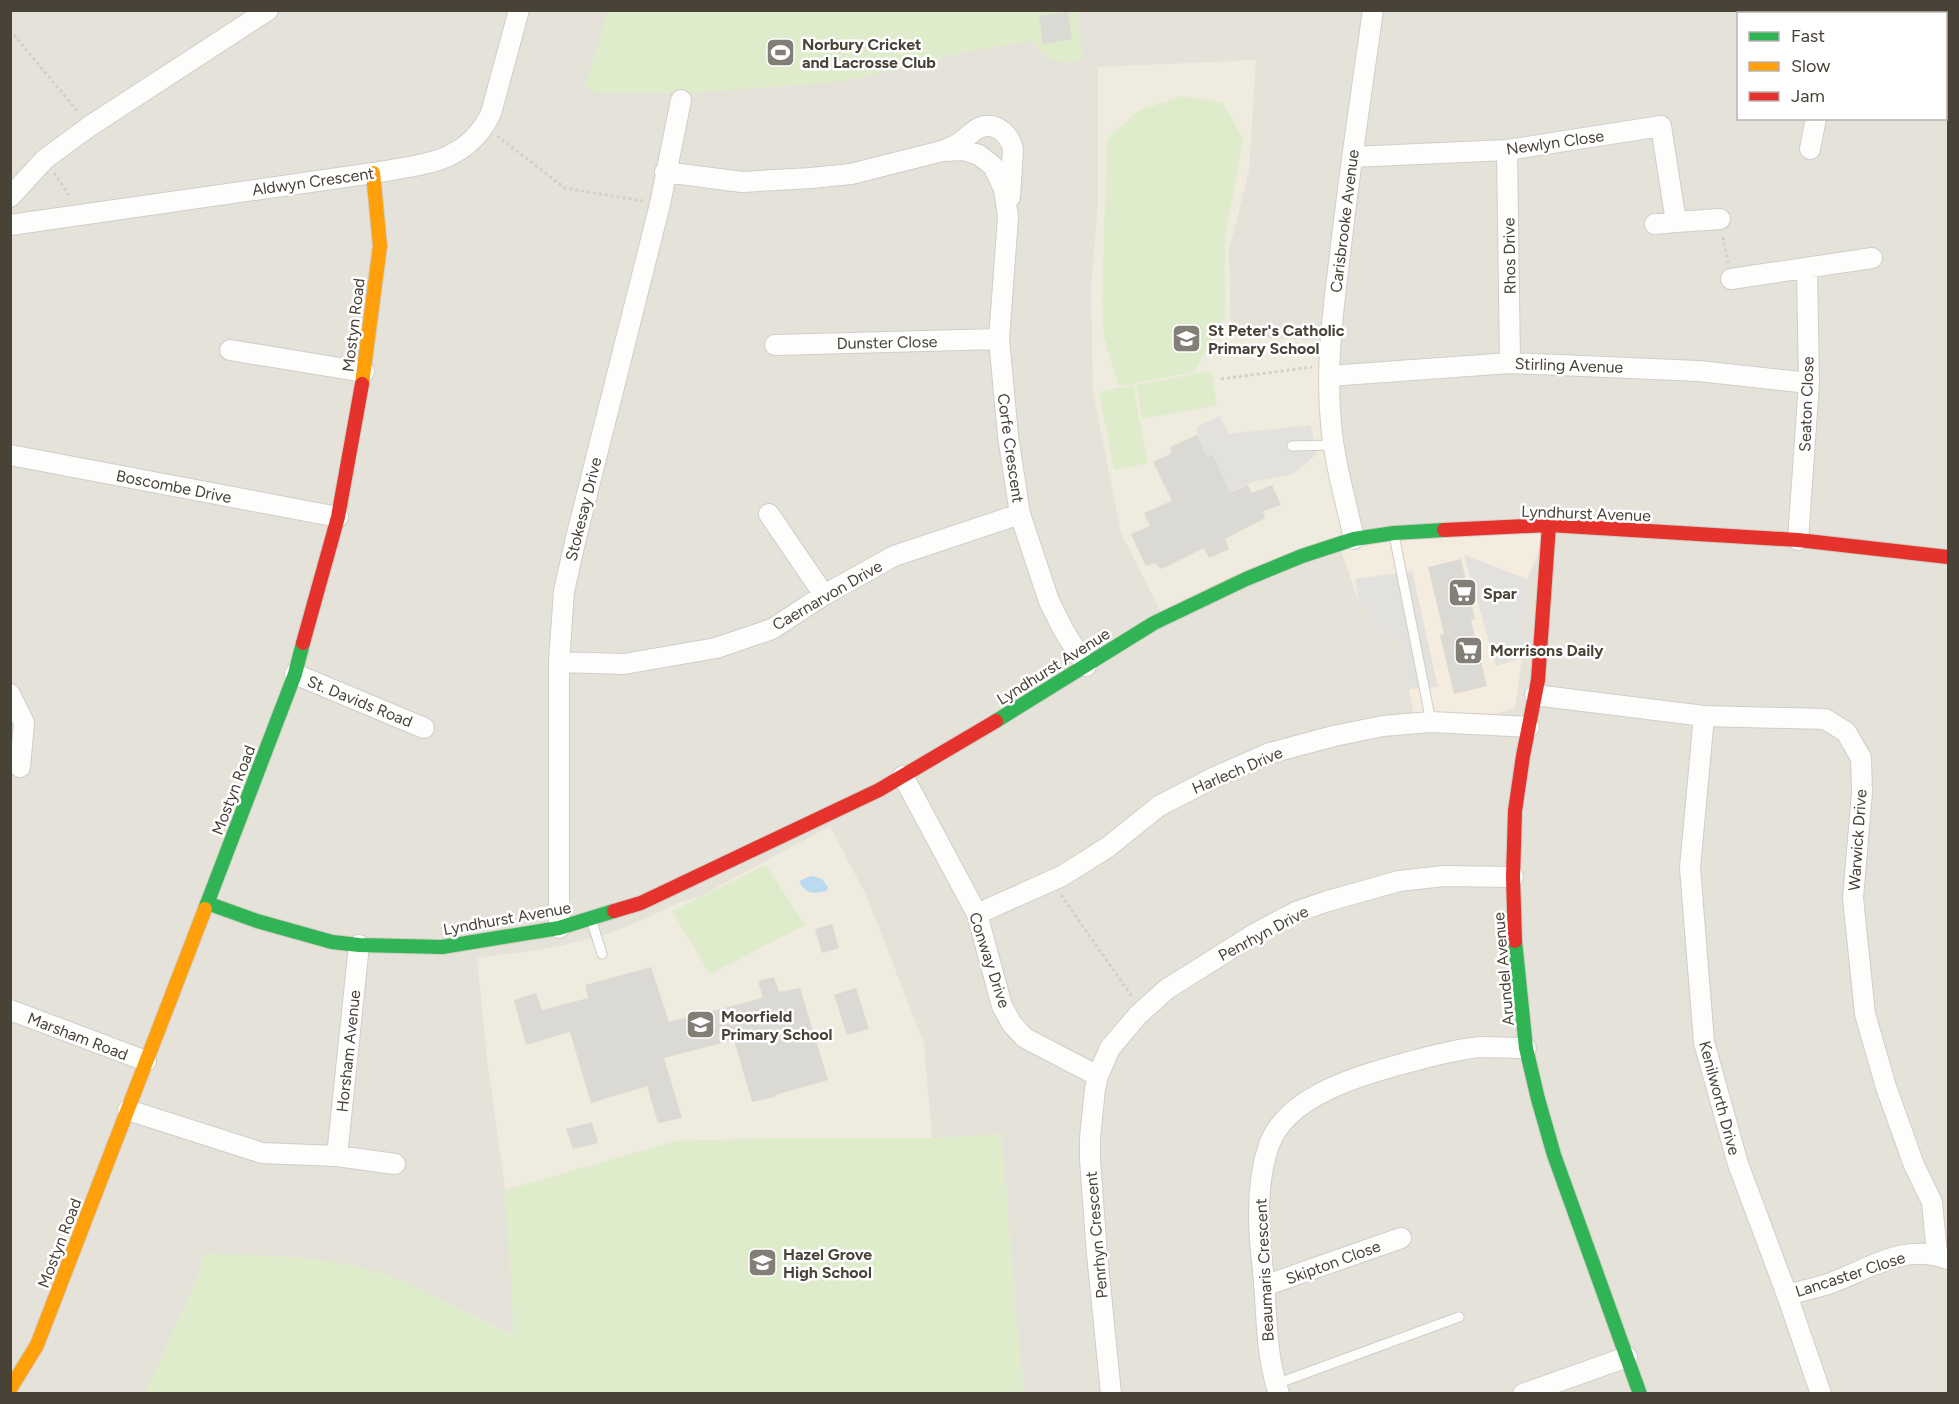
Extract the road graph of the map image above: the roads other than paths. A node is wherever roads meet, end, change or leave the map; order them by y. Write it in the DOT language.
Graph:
graph roads {
  1 [pos="268,10"];
  2 [pos="519,10"];
  3 [pos="1373,10"];
  4 [pos="681,100"];
  5 [pos="1822,120"];
  6 [pos="1810,149"];
  7 [pos="1507,150"];
  8 [pos="942,151"];
  9 [pos="1352,157"];
  10 [pos="666,172"];
  11 [pos="373,173"];
  12 [pos="10,197"];
  13 [pos="1008,217"];
  14 [pos="1720,219"];
  15 [pos="1676,222"];
  16 [pos="1655,224"];
  17 [pos="10,225"];
  18 [pos="1872,258"];
  19 [pos="1807,268"];
  20 [pos="1731,279"];
  21 [pos="999,339"];
  22 [pos="775,345"];
  23 [pos="230,350"];
  24 [pos="1510,363"];
  25 [pos="1329,370"];
  26 [pos="364,372"];
  27 [pos="1809,383"];
  28 [pos="1334,445"];
  29 [pos="1292,446"];
  30 [pos="10,455"];
  31 [pos="769,514"];
  32 [pos="1020,514"];
  33 [pos="338,517"];
  34 [pos="1549,525"];
  35 [pos="1394,533"];
  36 [pos="1354,539"];
  37 [pos="1798,540"];
  38 [pos="1948,557"];
  39 [pos="825,595"];
  40 [pos="559,662"];
  41 [pos="1086,666"];
  42 [pos="296,675"];
  43 [pos="10,694"];
  44 [pos="1535,695"];
  45 [pos="1704,716"];
  46 [pos="1431,722"];
  47 [pos="1529,727"];
  48 [pos="424,728"];
  49 [pos="20,767"];
  50 [pos="903,776"];
  51 [pos="1513,877"];
  52 [pos="207,903"];
  53 [pos="977,914"];
  54 [pos="591,918"];
  55 [pos="559,928"];
  56 [pos="359,945"];
  57 [pos="602,954"];
  58 [pos="10,1010"];
  59 [pos="1526,1048"];
  60 [pos="146,1061"];
  61 [pos="1098,1076"];
  62 [pos="128,1110"];
  63 [pos="337,1156"];
  64 [pos="395,1164"];
  65 [pos="1401,1238"];
  66 [pos="1943,1257"];
  67 [pos="1264,1286"];
  68 [pos="1787,1295"];
  69 [pos="1459,1317"];
  70 [pos="1627,1357"];
  71 [pos="10,1389"];
  72 [pos="1277,1389"];
  73 [pos="1111,1394"];
  74 [pos="1523,1394"];
  75 [pos="1640,1394"];
  76 [pos="1821,1394"];
  1 -- 12 [label="street"];
  2 -- 11 [label="street, Aldwyn Crescent"];
  3 -- 9 [label="street, Carisbrooke Avenue"];
  4 -- 10 [label="street, Stokesay Drive"];
  5 -- 6 [label="street"];
  7 -- 9 [label="street, Newlyn Close"];
  7 -- 15 [label="street, Newlyn Close"];
  7 -- 24 [label="street, Rhos Drive"];
  8 -- 10 [label="street, Corfe Crescent"];
  8 -- 13 [label="street, Corfe Crescent"];
  8 -- 13 [label="street, Corfe Crescent"];
  9 -- 25 [label="street, Carisbrooke Avenue"];
  10 -- 40 [label="street, Stokesay Drive"];
  11 -- 17 [label="street, Aldwyn Crescent"];
  11 -- 26 [label="street, Mostyn Road"];
  13 -- 21 [label="street, Corfe Crescent"];
  14 -- 15 [label="street"];
  15 -- 16 [label="street"];
  18 -- 19 [label="street"];
  19 -- 20 [label="street"];
  19 -- 27 [label="street, Seaton Close"];
  21 -- 22 [label="street, Dunster Close"];
  21 -- 32 [label="street, Corfe Crescent"];
  23 -- 26 [label="street"];
  24 -- 25 [label="street, Stirling Avenue"];
  24 -- 27 [label="street, Stirling Avenue"];
  25 -- 28 [label="street, Carisbrooke Avenue"];
  26 -- 33 [label="street, Mostyn Road"];
  27 -- 37 [label="street, Seaton Close"];
  28 -- 29 [label="lane"];
  28 -- 36 [label="street, Carisbrooke Avenue"];
  30 -- 33 [label="street, Boscombe Drive"];
  31 -- 39 [label="street"];
  32 -- 39 [label="street, Caernarvon Drive"];
  32 -- 41 [label="street, Corfe Crescent"];
  33 -- 42 [label="street, Mostyn Road"];
  34 -- 35 [label="street, Lyndhurst Avenue"];
  34 -- 37 [label="street, Lyndhurst Avenue"];
  34 -- 44 [label="street, Arundel Avenue"];
  35 -- 36 [label="street, Lyndhurst Avenue"];
  35 -- 46 [label="lane"];
  36 -- 41 [label="street, Lyndhurst Avenue"];
  37 -- 38 [label="street, Lyndhurst Avenue"];
  39 -- 40 [label="street, Caernarvon Drive"];
  40 -- 55 [label="street, Stokesay Drive"];
  41 -- 50 [label="street, Lyndhurst Avenue"];
  42 -- 48 [label="street, St. Davids Road"];
  42 -- 52 [label="street, Mostyn Road"];
  43 -- 49 [label="street"];
  44 -- 45 [label="street, Warwick Drive"];
  44 -- 47 [label="street, Arundel Avenue"];
  45 -- 66 [label="street, Warwick Drive"];
  45 -- 68 [label="street, Kenilworth Drive"];
  46 -- 47 [label="street, Harlech Drive"];
  46 -- 53 [label="street, Harlech Drive"];
  47 -- 51 [label="street, Arundel Avenue"];
  50 -- 53 [label="street, Conway Drive"];
  50 -- 54 [label="street, Lyndhurst Avenue"];
  51 -- 59 [label="street, Arundel Avenue"];
  51 -- 61 [label="street, Penrhyn Drive"];
  52 -- 56 [label="street, Lyndhurst Avenue"];
  52 -- 60 [label="street, Mostyn Road"];
  53 -- 61 [label="street, Conway Drive"];
  54 -- 55 [label="street, Lyndhurst Avenue"];
  54 -- 57 [label="lane"];
  55 -- 56 [label="street, Lyndhurst Avenue"];
  56 -- 63 [label="street, Horsham Avenue"];
  58 -- 60 [label="street, Marsham Road"];
  59 -- 67 [label="street, Beaumaris Crescent"];
  59 -- 70 [label="street, Arundel Avenue"];
  60 -- 62 [label="street, Mostyn Road"];
  61 -- 73 [label="street, Penrhyn Crescent"];
  62 -- 63 [label="street"];
  62 -- 71 [label="street, Mostyn Road"];
  63 -- 64 [label="street"];
  65 -- 67 [label="street, Skipton Close"];
  66 -- 68 [label="street, Lancaster Close"];
  67 -- 72 [label="street, Beaumaris Crescent"];
  68 -- 76 [label="street, Kenilworth Drive"];
  69 -- 72 [label="lane"];
  70 -- 74 [label="street"];
  70 -- 75 [label="street, Arundel Avenue"];
}
